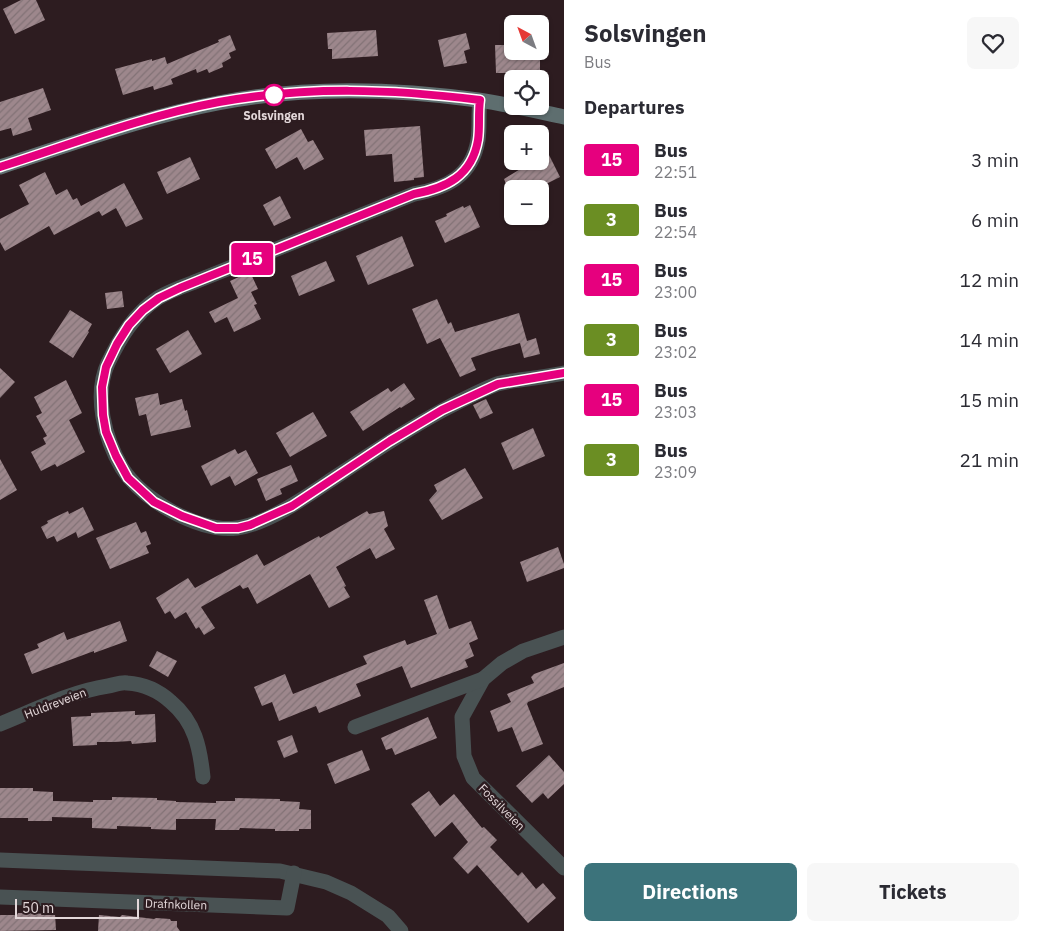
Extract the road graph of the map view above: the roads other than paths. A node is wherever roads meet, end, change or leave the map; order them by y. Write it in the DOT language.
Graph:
graph roads {
  1 [pos="480,100"];
  2 [pos="564,117"];
  3 [pos="0,167"];
  4 [pos="564,373"];
  5 [pos="564,637"];
  6 [pos="483,679"];
  7 [pos="0,724"];
  8 [pos="356,727"];
  9 [pos="202,777"];
  10 [pos="0,860"];
  11 [pos="564,868"];
  12 [pos="294,873"];
  13 [pos="0,897"];
  14 [pos="401,931"];
  1 -- 2 [label="main road"];
  1 -- 3 [label="main road"];
  1 -- 4 [label="street"];
  5 -- 6 [label="street, Fossilveien"];
  6 -- 8 [label="street, Fossilveien"];
  6 -- 11 [label="street, Fossilveien"];
  7 -- 9 [label="street, Huldreveien"];
  10 -- 12 [label="street"];
  12 -- 13 [label="street, Drafnkollen"];
  12 -- 14 [label="street"];
}
